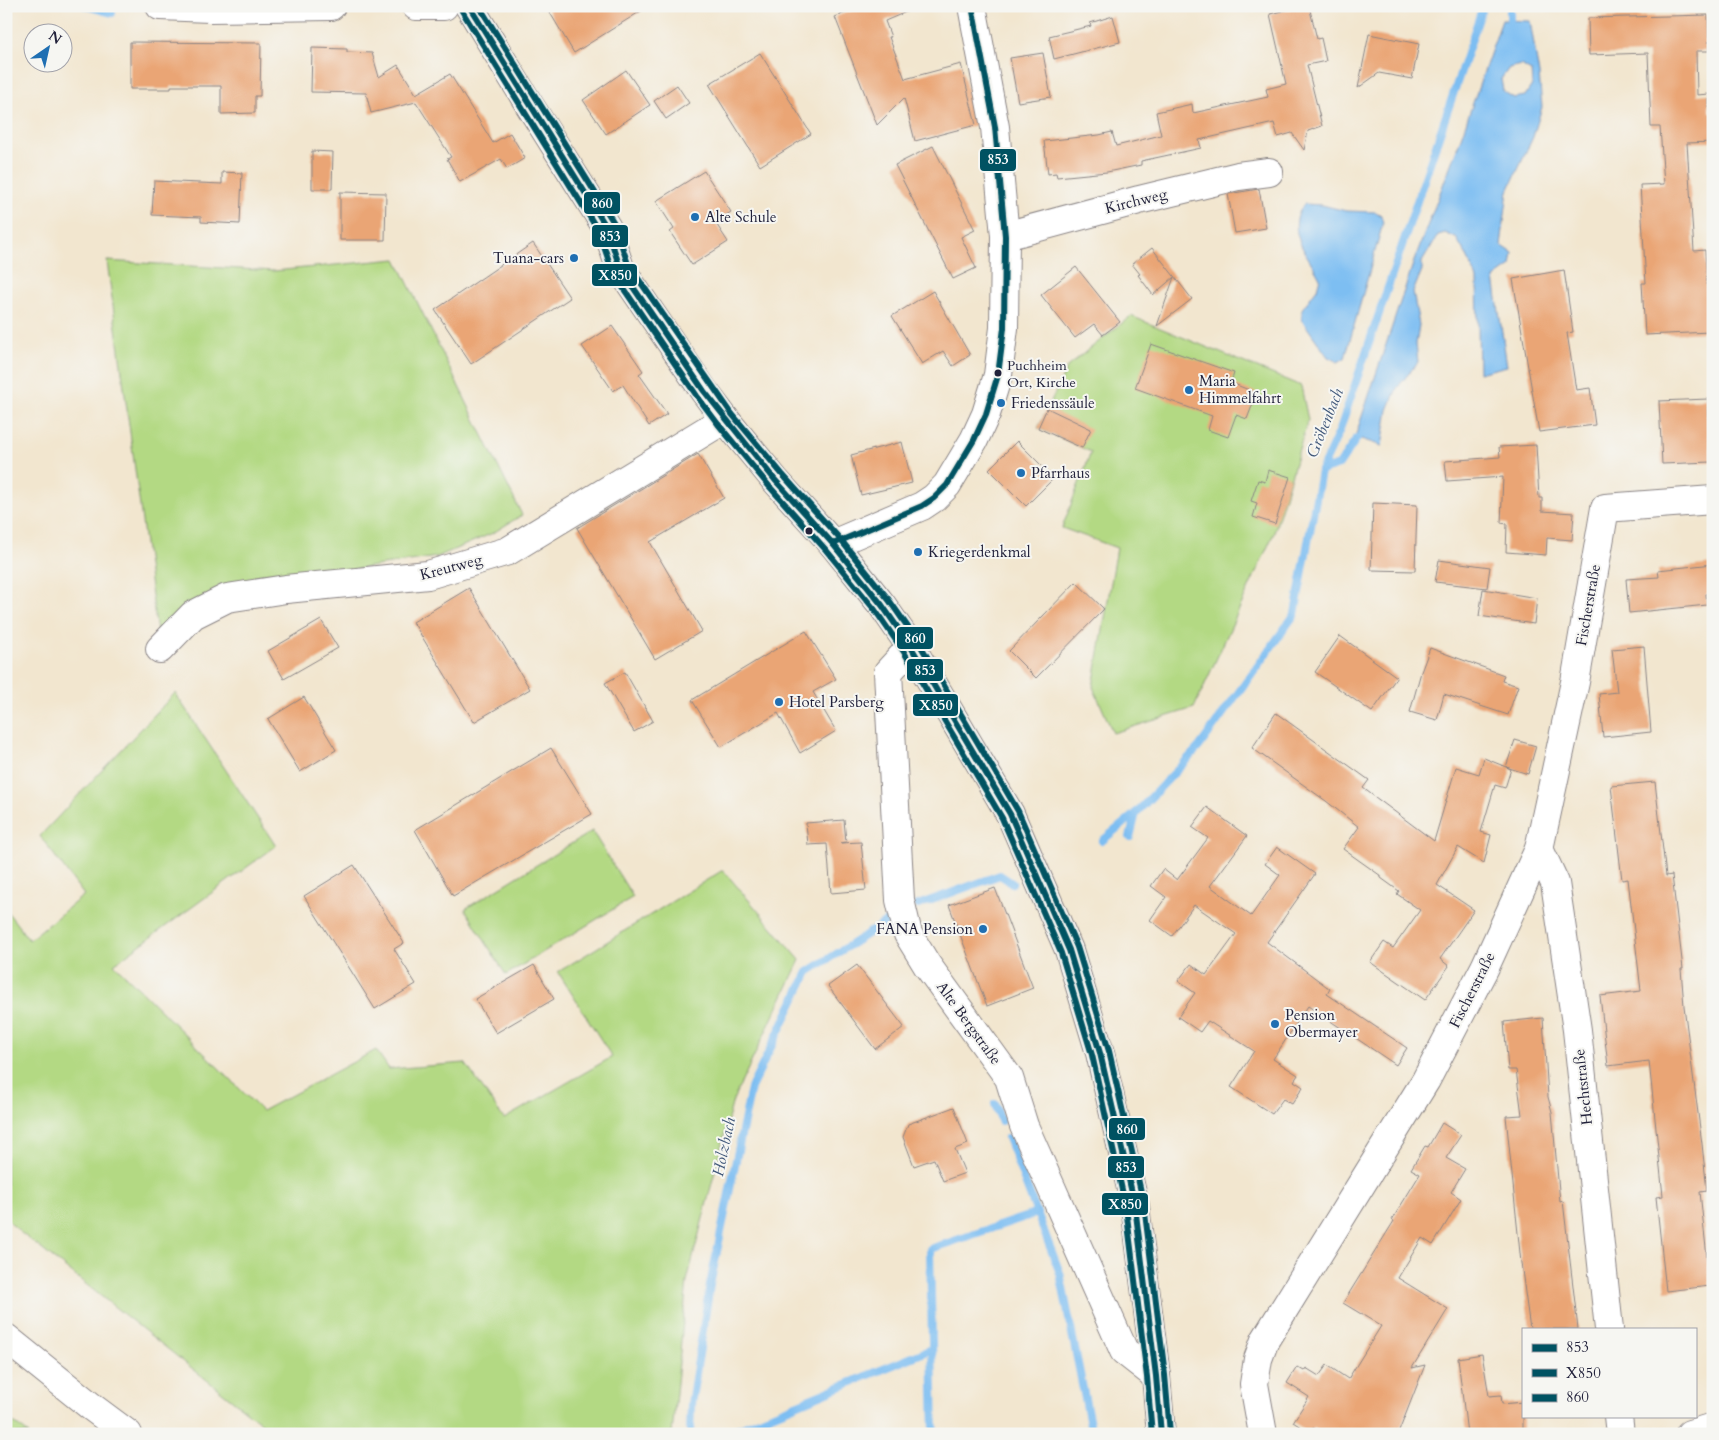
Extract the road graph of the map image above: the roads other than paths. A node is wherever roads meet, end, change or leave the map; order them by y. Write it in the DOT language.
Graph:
graph roads {
  1 [pos="160,6"];
  2 [pos="331,6"];
  3 [pos="416,6"];
  4 [pos="444,6"];
  5 [pos="469,6"];
  6 [pos="972,6"];
  7 [pos="1269,172"];
  8 [pos="1005,236"];
  9 [pos="725,419"];
  10 [pos="1713,500"];
  11 [pos="833,544"];
  12 [pos="911,648"];
  13 [pos="160,649"];
  14 [pos="1539,849"];
  15 [pos="1609,1328"];
  16 [pos="6,1338"];
  17 [pos="1156,1376"];
  18 [pos="1618,1418"];
  19 [pos="1713,1427"];
  20 [pos="128,1434"];
  21 [pos="1161,1434"];
  22 [pos="1262,1434"];
  23 [pos="1620,1434"];
  24 [pos="1690,1434"];
  1 -- 2 [label="street"];
  3 -- 4 [label="street"];
  5 -- 9 [label="street"];
  6 -- 8 [label="street"];
  7 -- 8 [label="street, Kirchweg"];
  8 -- 11 [label="street"];
  9 -- 11 [label="street"];
  9 -- 13 [label="street, Kreutweg"];
  10 -- 14 [label="street, Fischerstraße"];
  11 -- 12 [label="street"];
  12 -- 17 [label="street"];
  12 -- 17 [label="street, Alte Bergstraße"];
  14 -- 15 [label="street, Hechtstraße"];
  14 -- 22 [label="street, Fischerstraße"];
  16 -- 20 [label="street"];
  17 -- 21 [label="street"];
  18 -- 23 [label="street"];
  19 -- 24 [label="street"];
}
